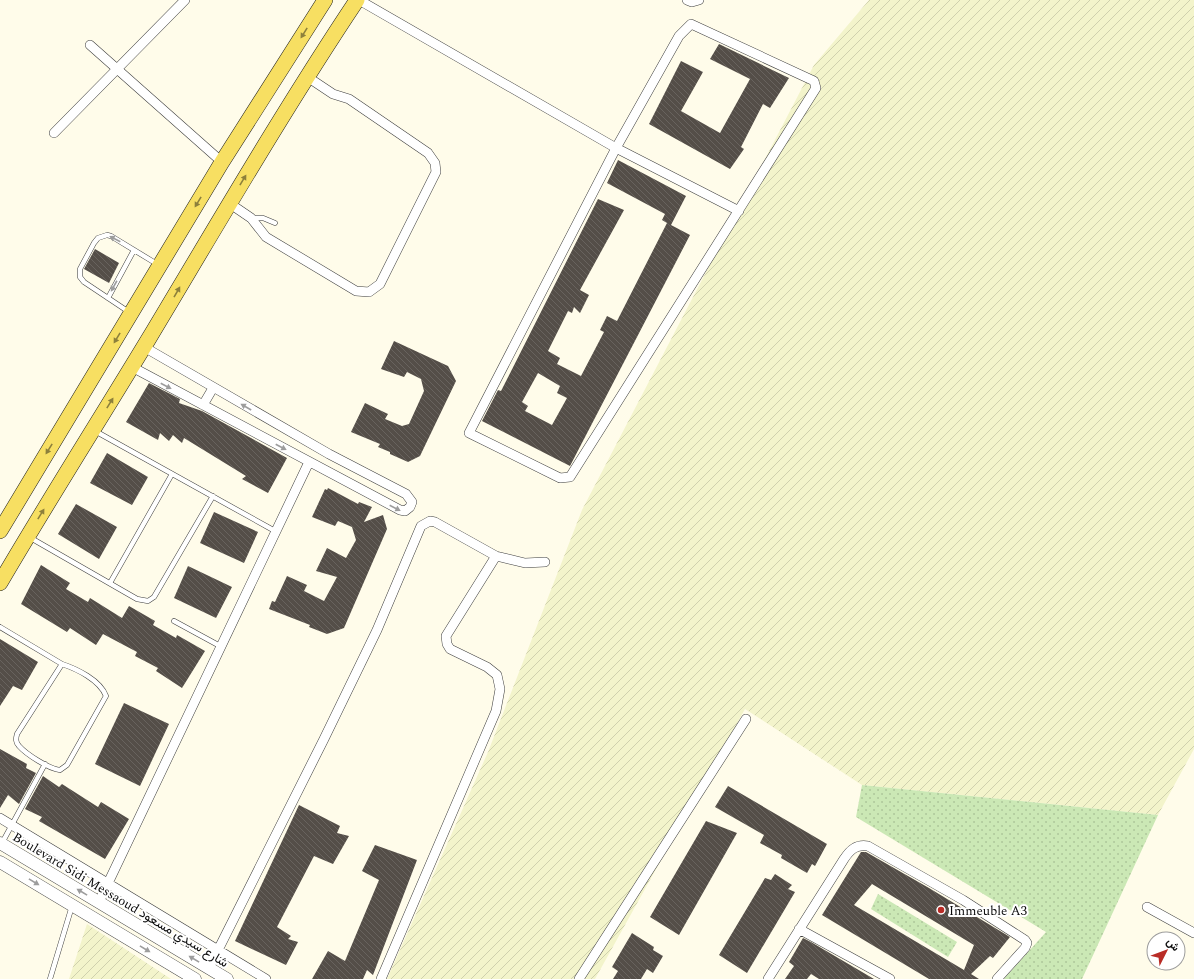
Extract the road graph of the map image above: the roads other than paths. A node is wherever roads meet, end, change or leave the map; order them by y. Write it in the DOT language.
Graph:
graph roads {
  1 [pos="185,0"];
  2 [pos="325,0"];
  3 [pos="358,0"];
  4 [pos="687,0"];
  5 [pos="699,0"];
  6 [pos="90,45"];
  7 [pos="116,68"];
  8 [pos="306,76"];
  9 [pos="54,133"];
  10 [pos="616,148"];
  11 [pos="222,162"];
  12 [pos="229,203"];
  13 [pos="739,211"];
  14 [pos="251,218"];
  15 [pos="275,223"];
  16 [pos="134,250"];
  17 [pos="160,266"];
  18 [pos="108,298"];
  19 [pos="132,313"];
  20 [pos="144,347"];
  21 [pos="132,367"];
  22 [pos="212,388"];
  23 [pos="203,405"];
  24 [pos="93,430"];
  25 [pos="329,454"];
  26 [pos="309,462"];
  27 [pos="321,469"];
  28 [pos="172,474"];
  29 [pos="213,496"];
  30 [pos="0,531"];
  31 [pos="275,531"];
  32 [pos="28,536"];
  33 [pos="496,556"];
  34 [pos="545,562"];
  35 [pos="0,583"];
  36 [pos="110,583"];
  37 [pos="174,621"];
  38 [pos="0,627"];
  39 [pos="220,646"];
  40 [pos="62,664"];
  41 [pos="746,720"];
  42 [pos="45,764"];
  43 [pos="0,818"];
  44 [pos="12,826"];
  45 [pos="1,844"];
  46 [pos="0,862"];
  47 [pos="108,884"];
  48 [pos="99,902"];
  49 [pos="72,905"];
  50 [pos="1147,907"];
  51 [pos="799,929"];
  52 [pos="1194,933"];
  53 [pos="218,950"];
  54 [pos="209,968"];
  55 [pos="50,979"];
  56 [pos="195,979"];
  57 [pos="227,979"];
  58 [pos="266,979"];
  59 [pos="381,979"];
  60 [pos="579,979"];
  61 [pos="768,979"];
  62 [pos="890,979"];
  63 [pos="998,979"];
  1 -- 7 [label="street"];
  2 -- 11 [label="main road, one-way"];
  3 -- 8 [label="main road"];
  3 -- 10 [label="street"];
  4 -- 5 [label="street"];
  6 -- 7 [label="street"];
  7 -- 9 [label="street"];
  7 -- 11 [label="street"];
  12 -- 8 [label="main road, one-way"];
  8 -- 14 [label="street"];
  10 -- 13 [label="street"];
  10 -- 13 [label="street"];
  10 -- 13 [label="street"];
  11 -- 17 [label="main road, one-way"];
  12 -- 14 [label="street"];
  20 -- 12 [label="main road, one-way"];
  14 -- 15 [label="lane"];
  16 -- 17 [label="lane"];
  16 -- 18 [label="lane, one-way"];
  16 -- 18 [label="lane, one-way"];
  17 -- 19 [label="main road"];
  18 -- 19 [label="lane"];
  19 -- 30 [label="main road, one-way"];
  20 -- 21 [label="main road"];
  20 -- 22 [label="street"];
  21 -- 23 [label="street, one-way"];
  24 -- 21 [label="main road, one-way"];
  22 -- 23 [label="street"];
  25 -- 22 [label="street, one-way"];
  23 -- 26 [label="street, one-way"];
  24 -- 28 [label="lane"];
  32 -- 24 [label="main road, one-way"];
  25 -- 27 [label="street"];
  27 -- 25 [label="street, one-way"];
  26 -- 27 [label="street"];
  26 -- 31 [label="street"];
  28 -- 29 [label="lane"];
  28 -- 36 [label="lane"];
  29 -- 31 [label="lane"];
  29 -- 36 [label="lane"];
  31 -- 39 [label="street"];
  32 -- 35 [label="main road"];
  32 -- 36 [label="lane"];
  33 -- 34 [label="street"];
  33 -- 53 [label="street"];
  33 -- 59 [label="street"];
  37 -- 39 [label="lane"];
  38 -- 40 [label="lane"];
  39 -- 47 [label="street"];
  40 -- 42 [label="lane"];
  40 -- 42 [label="lane"];
  41 -- 60 [label="street"];
  42 -- 44 [label="lane"];
  43 -- 44 [label="street"];
  44 -- 45 [label="lane"];
  44 -- 47 [label="street"];
  48 -- 45 [label="street, Boulevard Sidi Messaoud شارع سيدي مسعود, one-way"];
  46 -- 49 [label="street, one-way"];
  47 -- 48 [label="street"];
  47 -- 53 [label="street"];
  54 -- 48 [label="street, Boulevard Sidi Messaoud شارع سيدي مسعود, one-way"];
  49 -- 55 [label="lane"];
  49 -- 56 [label="street, one-way"];
  50 -- 52 [label="street"];
  51 -- 61 [label="street"];
  51 -- 62 [label="street"];
  51 -- 63 [label="street"];
  53 -- 54 [label="street"];
  53 -- 58 [label="street"];
  54 -- 57 [label="street, Boulevard Sidi Messaoud شارع سيدي مسعود"];
}
